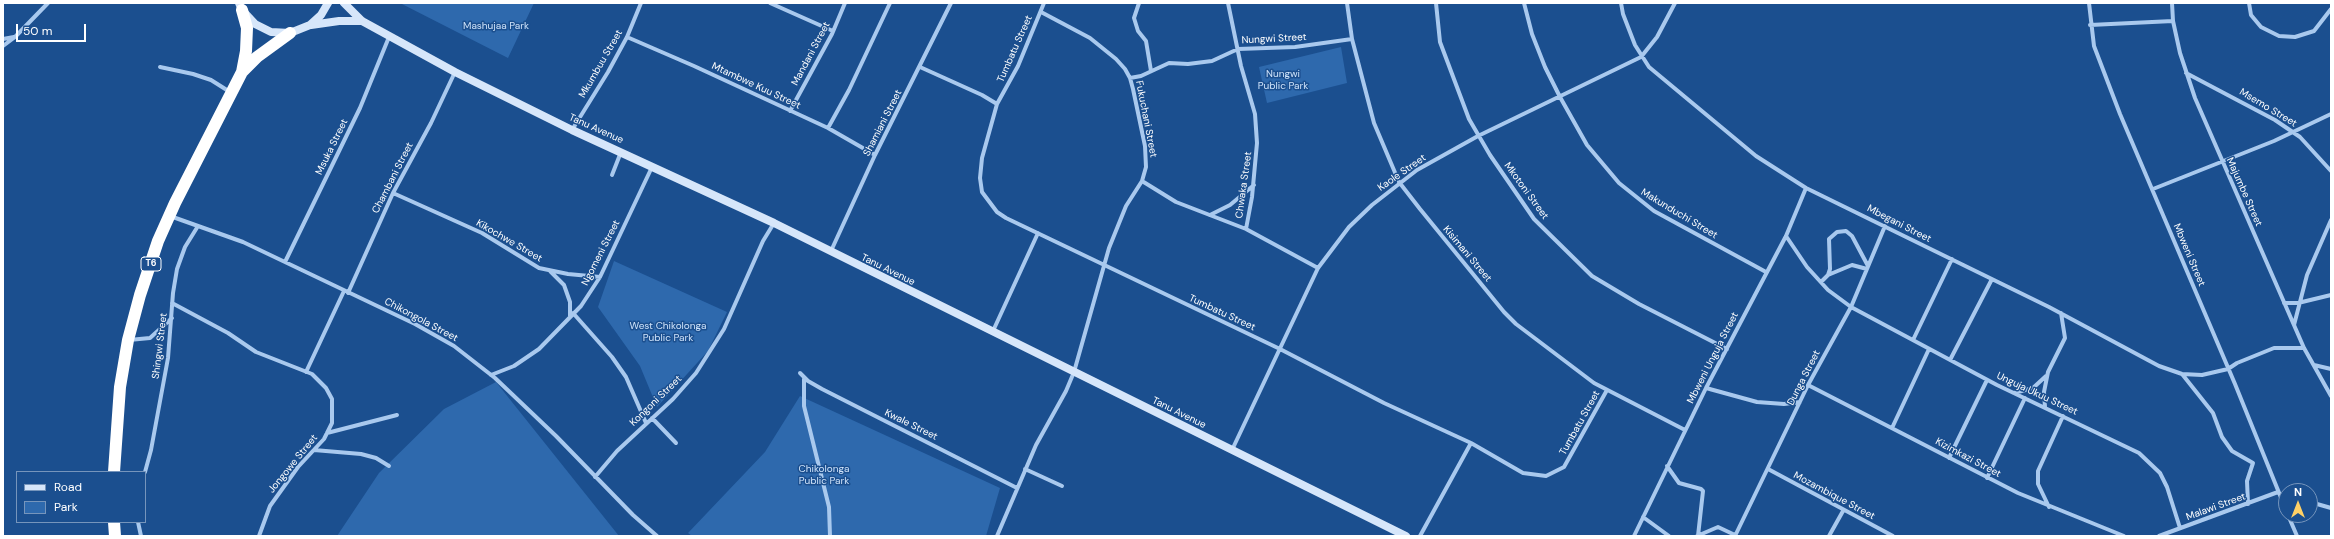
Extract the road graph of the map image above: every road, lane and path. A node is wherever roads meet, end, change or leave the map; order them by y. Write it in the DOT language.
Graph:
graph roads {
  1 [pos="48,3"];
  2 [pos="328,3"];
  3 [pos="344,3"];
  4 [pos="641,3"];
  5 [pos="770,3"];
  6 [pos="846,3"];
  7 [pos="890,3"];
  8 [pos="950,3"];
  9 [pos="1044,3"];
  10 [pos="1139,3"];
  11 [pos="1228,3"];
  12 [pos="1348,3"];
  13 [pos="1436,3"];
  14 [pos="1524,3"];
  15 [pos="1621,3"];
  16 [pos="1674,3"];
  17 [pos="2089,3"];
  18 [pos="2172,3"];
  19 [pos="2249,3"];
  20 [pos="241,7"];
  21 [pos="2331,9"];
  22 [pos="1040,12"];
  23 [pos="362,21"];
  24 [pos="2173,21"];
  25 [pos="310,25"];
  26 [pos="2090,25"];
  27 [pos="833,31"];
  28 [pos="290,33"];
  29 [pos="15,36"];
  30 [pos="390,37"];
  31 [pos="627,37"];
  32 [pos="1352,38"];
  33 [pos="3,39"];
  34 [pos="3,46"];
  35 [pos="1238,49"];
  36 [pos="1640,57"];
  37 [pos="160,67"];
  38 [pos="920,67"];
  39 [pos="1151,71"];
  40 [pos="242,72"];
  41 [pos="455,72"];
  42 [pos="2186,73"];
  43 [pos="1130,78"];
  44 [pos="232,93"];
  45 [pos="1560,97"];
  46 [pos="997,104"];
  47 [pos="790,111"];
  48 [pos="2331,114"];
  49 [pos="828,128"];
  50 [pos="572,130"];
  51 [pos="2293,133"];
  52 [pos="1478,136"];
  53 [pos="621,152"];
  54 [pos="875,155"];
  55 [pos="2222,163"];
  56 [pos="652,166"];
  57 [pos="2331,171"];
  58 [pos="612,175"];
  59 [pos="1142,181"];
  60 [pos="1399,182"];
  61 [pos="1254,184"];
  62 [pos="1806,188"];
  63 [pos="2153,189"];
  64 [pos="393,193"];
  65 [pos="1210,215"];
  66 [pos="170,216"];
  67 [pos="2331,220"];
  68 [pos="774,223"];
  69 [pos="198,226"];
  70 [pos="1885,226"];
  71 [pos="1246,229"];
  72 [pos="1038,233"];
  73 [pos="1786,236"];
  74 [pos="831,252"];
  75 [pos="1952,259"];
  76 [pos="285,262"];
  77 [pos="1103,266"];
  78 [pos="1318,268"];
  79 [pos="1867,268"];
  80 [pos="548,270"];
  81 [pos="1766,272"];
  82 [pos="1828,275"];
  83 [pos="600,277"];
  84 [pos="1992,279"];
  85 [pos="1821,282"];
  86 [pos="346,292"];
  87 [pos="2331,295"];
  88 [pos="172,303"];
  89 [pos="2284,303"];
  90 [pos="2300,303"];
  91 [pos="1851,307"];
  92 [pos="2061,313"];
  93 [pos="572,314"];
  94 [pos="172,318"];
  95 [pos="2294,325"];
  96 [pos="992,332"];
  97 [pos="128,340"];
  98 [pos="1913,340"];
  99 [pos="2304,348"];
  100 [pos="1280,349"];
  101 [pos="1727,349"];
  102 [pos="1929,349"];
  103 [pos="1950,360"];
  104 [pos="2314,365"];
  105 [pos="2228,369"];
  106 [pos="2331,369"];
  107 [pos="306,372"];
  108 [pos="1074,372"];
  109 [pos="800,373"];
  110 [pos="2048,374"];
  111 [pos="2182,374"];
  112 [pos="491,375"];
  113 [pos="804,379"];
  114 [pos="1987,380"];
  115 [pos="1808,385"];
  116 [pos="1706,388"];
  117 [pos="1607,390"];
  118 [pos="2014,393"];
  119 [pos="2331,396"];
  120 [pos="2026,398"];
  121 [pos="1800,402"];
  122 [pos="2045,407"];
  123 [pos="397,415"];
  124 [pos="2063,416"];
  125 [pos="652,418"];
  126 [pos="646,423"];
  127 [pos="1892,428"];
  128 [pos="1685,430"];
  129 [pos="327,433"];
  130 [pos="676,443"];
  131 [pos="1471,443"];
  132 [pos="314,450"];
  133 [pos="1232,450"];
  134 [pos="1949,458"];
  135 [pos="389,466"];
  136 [pos="1668,466"];
  137 [pos="1025,469"];
  138 [pos="1768,469"];
  139 [pos="114,471"];
  140 [pos="145,471"];
  141 [pos="595,477"];
  142 [pos="1987,478"];
  143 [pos="1062,486"];
  144 [pos="1017,488"];
  145 [pos="2278,492"];
  146 [pos="2248,504"];
  147 [pos="2318,504"];
  148 [pos="2050,507"];
  149 [pos="2331,508"];
  150 [pos="1842,511"];
  151 [pos="1643,517"];
  152 [pos="114,523"];
  153 [pos="138,523"];
  154 [pos="2292,523"];
  155 [pos="2180,528"];
  156 [pos="115,536"];
  157 [pos="141,536"];
  158 [pos="259,536"];
  159 [pos="657,536"];
  160 [pos="830,536"];
  161 [pos="997,536"];
  162 [pos="1406,536"];
  163 [pos="1420,536"];
  164 [pos="1634,536"];
  165 [pos="1669,536"];
  166 [pos="1697,536"];
  167 [pos="1735,536"];
  168 [pos="1829,536"];
  169 [pos="1893,536"];
  170 [pos="2124,536"];
  171 [pos="2159,536"];
  172 [pos="2298,536"];
  1 -- 29 [label="street"];
  2 -- 25 [label="street, T6"];
  3 -- 23 [label="street"];
  4 -- 31 [label="street, Mkumbuu Street"];
  5 -- 27 [label="street"];
  6 -- 27 [label="street, Mandani Street"];
  7 -- 49 [label="street"];
  8 -- 38 [label="street, Shamiani Street"];
  9 -- 22 [label="street, Tumbatu Street"];
  10 -- 39 [label="street"];
  11 -- 35 [label="street, Chwaka Street"];
  12 -- 32 [label="street, Kisimani Street"];
  13 -- 52 [label="street, Mkotoni Street"];
  14 -- 45 [label="street, Makunduchi Street"];
  15 -- 36 [label="street, Mbegani Street"];
  16 -- 36 [label="street, Kaole Street"];
  17 -- 26 [label="street, Mbweni Street"];
  18 -- 24 [label="street, Majumbe Street"];
  19 -- 21 [label="street"];
  20 -- 28 [label="street, T6"];
  20 -- 40 [label="highway, T6"];
  22 -- 43 [label="street, Fukuchani Street"];
  22 -- 46 [label="street, Tumbatu Street"];
  23 -- 25 [label="street"];
  23 -- 30 [label="street, Tanu Avenue"];
  24 -- 26 [label="street"];
  24 -- 42 [label="street, Majumbe Street"];
  25 -- 28 [label="street, T6"];
  26 -- 63 [label="street, Mbweni Street"];
  27 -- 47 [label="street, Mandani Street"];
  28 -- 40 [label="highway, T6"];
  29 -- 33 [label="street"];
  29 -- 34 [label="street"];
  30 -- 41 [label="street, Tanu Avenue"];
  30 -- 76 [label="street, Msuka Street"];
  31 -- 47 [label="street, Mtambwe Kuu Street"];
  31 -- 50 [label="street, Mkumbuu Street"];
  32 -- 35 [label="street, Nungwi Street"];
  32 -- 60 [label="street, Kisimani Street"];
  35 -- 39 [label="street, Nungwi Street"];
  35 -- 61 [label="street, Chwaka Street"];
  36 -- 45 [label="street, Kaole Street"];
  36 -- 62 [label="street, Mbegani Street"];
  37 -- 44 [label="street"];
  38 -- 46 [label="street"];
  38 -- 54 [label="street, Shamiani Street"];
  39 -- 43 [label="street, Nungwi Street"];
  40 -- 44 [label="highway, T6"];
  41 -- 50 [label="street, Tanu Avenue"];
  41 -- 64 [label="street, Chambani Street"];
  42 -- 51 [label="street, Msemo Street"];
  42 -- 55 [label="street, Majumbe Street"];
  43 -- 59 [label="street, Fukuchani Street"];
  44 -- 66 [label="highway, T6"];
  45 -- 52 [label="street, Kaole Street"];
  45 -- 81 [label="street, Makunduchi Street"];
  46 -- 72 [label="street, Tumbatu Street"];
  47 -- 49 [label="street, Mtambwe Kuu Street"];
  48 -- 51 [label="street"];
  49 -- 54 [label="street, Mtambwe Kuu Street"];
  50 -- 53 [label="street, Tanu Avenue"];
  51 -- 55 [label="street"];
  51 -- 57 [label="street, Msemo Street"];
  52 -- 60 [label="street, Kaole Street"];
  52 -- 101 [label="street, Mkotoni Street"];
  53 -- 56 [label="street, Tanu Avenue"];
  53 -- 58 [label="street"];
  54 -- 74 [label="street, Shamiani Street"];
  55 -- 63 [label="street"];
  55 -- 89 [label="street, Majumbe Street"];
  56 -- 68 [label="street, Tanu Avenue"];
  56 -- 83 [label="street, Ngomeni Street"];
  59 -- 65 [label="street"];
  59 -- 77 [label="street, Fukuchani Street"];
  60 -- 78 [label="street, Kaole Street"];
  60 -- 117 [label="street, Kisimani Street"];
  61 -- 65 [label="street"];
  61 -- 71 [label="street, Chwaka Street"];
  62 -- 70 [label="street, Mbegani Street"];
  62 -- 73 [label="street, Mbweni Unguja Street"];
  63 -- 105 [label="street, Mbweni Street"];
  64 -- 80 [label="street, Kikochwe Street"];
  64 -- 86 [label="street, Chambani Street"];
  65 -- 71 [label="street"];
  66 -- 69 [label="street, Chikongola Street"];
  66 -- 97 [label="highway, T6"];
  67 -- 90 [label="street"];
  68 -- 74 [label="street, Tanu Avenue"];
  68 -- 125 [label="street, Kongoni Street"];
  69 -- 76 [label="street, Chikongola Street"];
  69 -- 88 [label="street, Shingwi Street"];
  70 -- 75 [label="street, Mbegani Street"];
  70 -- 79 [label="street, Dunga Street"];
  71 -- 78 [label="street"];
  72 -- 77 [label="street, Tumbatu Street"];
  72 -- 96 [label="street"];
  73 -- 81 [label="street, Mbweni Unguja Street"];
  73 -- 85 [label="street, Unguja Ukuu Street"];
  74 -- 96 [label="street, Tanu Avenue"];
  75 -- 84 [label="street, Mbegani Street"];
  75 -- 98 [label="street"];
  76 -- 86 [label="street, Chikongola Street"];
  77 -- 100 [label="street, Tumbatu Street"];
  77 -- 108 [label="street, Fukuchani Street"];
  78 -- 100 [label="street, Kaole Street"];
  79 -- 82 [label="street"];
  79 -- 82 [label="street"];
  79 -- 91 [label="street, Dunga Street"];
  80 -- 83 [label="street, Kikochwe Street"];
  80 -- 93 [label="street"];
  81 -- 101 [label="street, Mbweni Unguja Street"];
  82 -- 85 [label="street"];
  83 -- 93 [label="street, Ngomeni Street"];
  84 -- 92 [label="street, Mbegani Street"];
  84 -- 103 [label="street"];
  85 -- 91 [label="street, Unguja Ukuu Street"];
  86 -- 107 [label="street, Chambani Street"];
  86 -- 112 [label="street, Chikongola Street"];
  87 -- 90 [label="street"];
  88 -- 94 [label="street, Shingwi Street"];
  88 -- 107 [label="street, Jongowe Street"];
  89 -- 90 [label="street"];
  89 -- 95 [label="street, Majumbe Street"];
  90 -- 95 [label="street"];
  91 -- 98 [label="street, Unguja Ukuu Street"];
  91 -- 115 [label="street, Dunga Street"];
  92 -- 110 [label="street"];
  92 -- 111 [label="street, Mbegani Street"];
  93 -- 112 [label="street, Ngomeni Street"];
  93 -- 126 [label="street"];
  94 -- 97 [label="street"];
  94 -- 140 [label="street, Shingwi Street"];
  95 -- 99 [label="street, Majumbe Street"];
  96 -- 108 [label="street, Tanu Avenue"];
  97 -- 139 [label="highway, T6"];
  98 -- 102 [label="street, Unguja Ukuu Street"];
  99 -- 104 [label="street, Majumbe Street"];
  99 -- 105 [label="street, Mbegani Street"];
  100 -- 131 [label="street, Tumbatu Street"];
  100 -- 133 [label="street, Kaole Street"];
  101 -- 116 [label="street, Mbweni Unguja Street"];
  102 -- 103 [label="street, Unguja Ukuu Street"];
  102 -- 127 [label="street"];
  103 -- 114 [label="street, Unguja Ukuu Street"];
  104 -- 106 [label="street"];
  104 -- 119 [label="street, Majumbe Street"];
  105 -- 111 [label="street, Mbegani Street"];
  105 -- 145 [label="street, Mbweni Street"];
  107 -- 129 [label="street, Jongowe Street"];
  108 -- 133 [label="street, Tanu Avenue"];
  108 -- 137 [label="street, Fukuchani Street"];
  109 -- 113 [label="street, Kwale Street"];
  110 -- 118 [label="street"];
  110 -- 122 [label="street"];
  111 -- 146 [label="street"];
  112 -- 141 [label="street, Chikongola Street"];
  113 -- 144 [label="street, Kwale Street"];
  113 -- 160 [label="street"];
  114 -- 118 [label="street, Unguja Ukuu Street"];
  114 -- 134 [label="street"];
  115 -- 121 [label="street, Dunga Street"];
  115 -- 127 [label="street, Kizimkazi Street"];
  116 -- 121 [label="street"];
  116 -- 128 [label="street, Mbweni Unguja Street"];
  117 -- 128 [label="street, Kisimani Street"];
  117 -- 131 [label="street, Tumbatu Street"];
  118 -- 120 [label="street, Unguja Ukuu Street"];
  120 -- 122 [label="street, Unguja Ukuu Street"];
  120 -- 142 [label="street"];
  121 -- 138 [label="street, Dunga Street"];
  122 -- 124 [label="street, Unguja Ukuu Street"];
  123 -- 129 [label="street"];
  124 -- 148 [label="street"];
  124 -- 155 [label="street, Unguja Ukuu Street"];
  125 -- 126 [label="street, Kongoni Street"];
  125 -- 130 [label="street"];
  126 -- 141 [label="street, Kongoni Street"];
  127 -- 134 [label="street, Kizimkazi Street"];
  128 -- 136 [label="street, Mbweni Unguja Street"];
  129 -- 132 [label="street, Jongowe Street"];
  131 -- 163 [label="street"];
  132 -- 135 [label="street"];
  132 -- 158 [label="street, Jongowe Street"];
  133 -- 162 [label="street, Tanu Avenue"];
  134 -- 142 [label="street, Kizimkazi Street"];
  136 -- 151 [label="street, Mbweni Unguja Street"];
  136 -- 166 [label="street"];
  137 -- 143 [label="street"];
  137 -- 144 [label="street, Fukuchani Street"];
  138 -- 150 [label="street, Mozambique Street"];
  138 -- 167 [label="street, Dunga Street"];
  141 -- 159 [label="street, Chikongola Street"];
  142 -- 148 [label="street, Kizimkazi Street"];
  144 -- 161 [label="street, Fukuchani Street"];
  145 -- 146 [label="street, Malawi Street"];
  146 -- 155 [label="street, Malawi Street"];
  147 -- 149 [label="street"];
  148 -- 170 [label="street, Kizimkazi Street"];
  150 -- 168 [label="street"];
  150 -- 169 [label="street, Mozambique Street"];
  151 -- 164 [label="street, Mbweni Unguja Street"];
  151 -- 165 [label="street"];
  152 -- 156 [label="highway"];
  153 -- 157 [label="street"];
  154 -- 172 [label="street"];
  155 -- 171 [label="street, Malawi Street"];
  166 -- 167 [label="street"];
}
